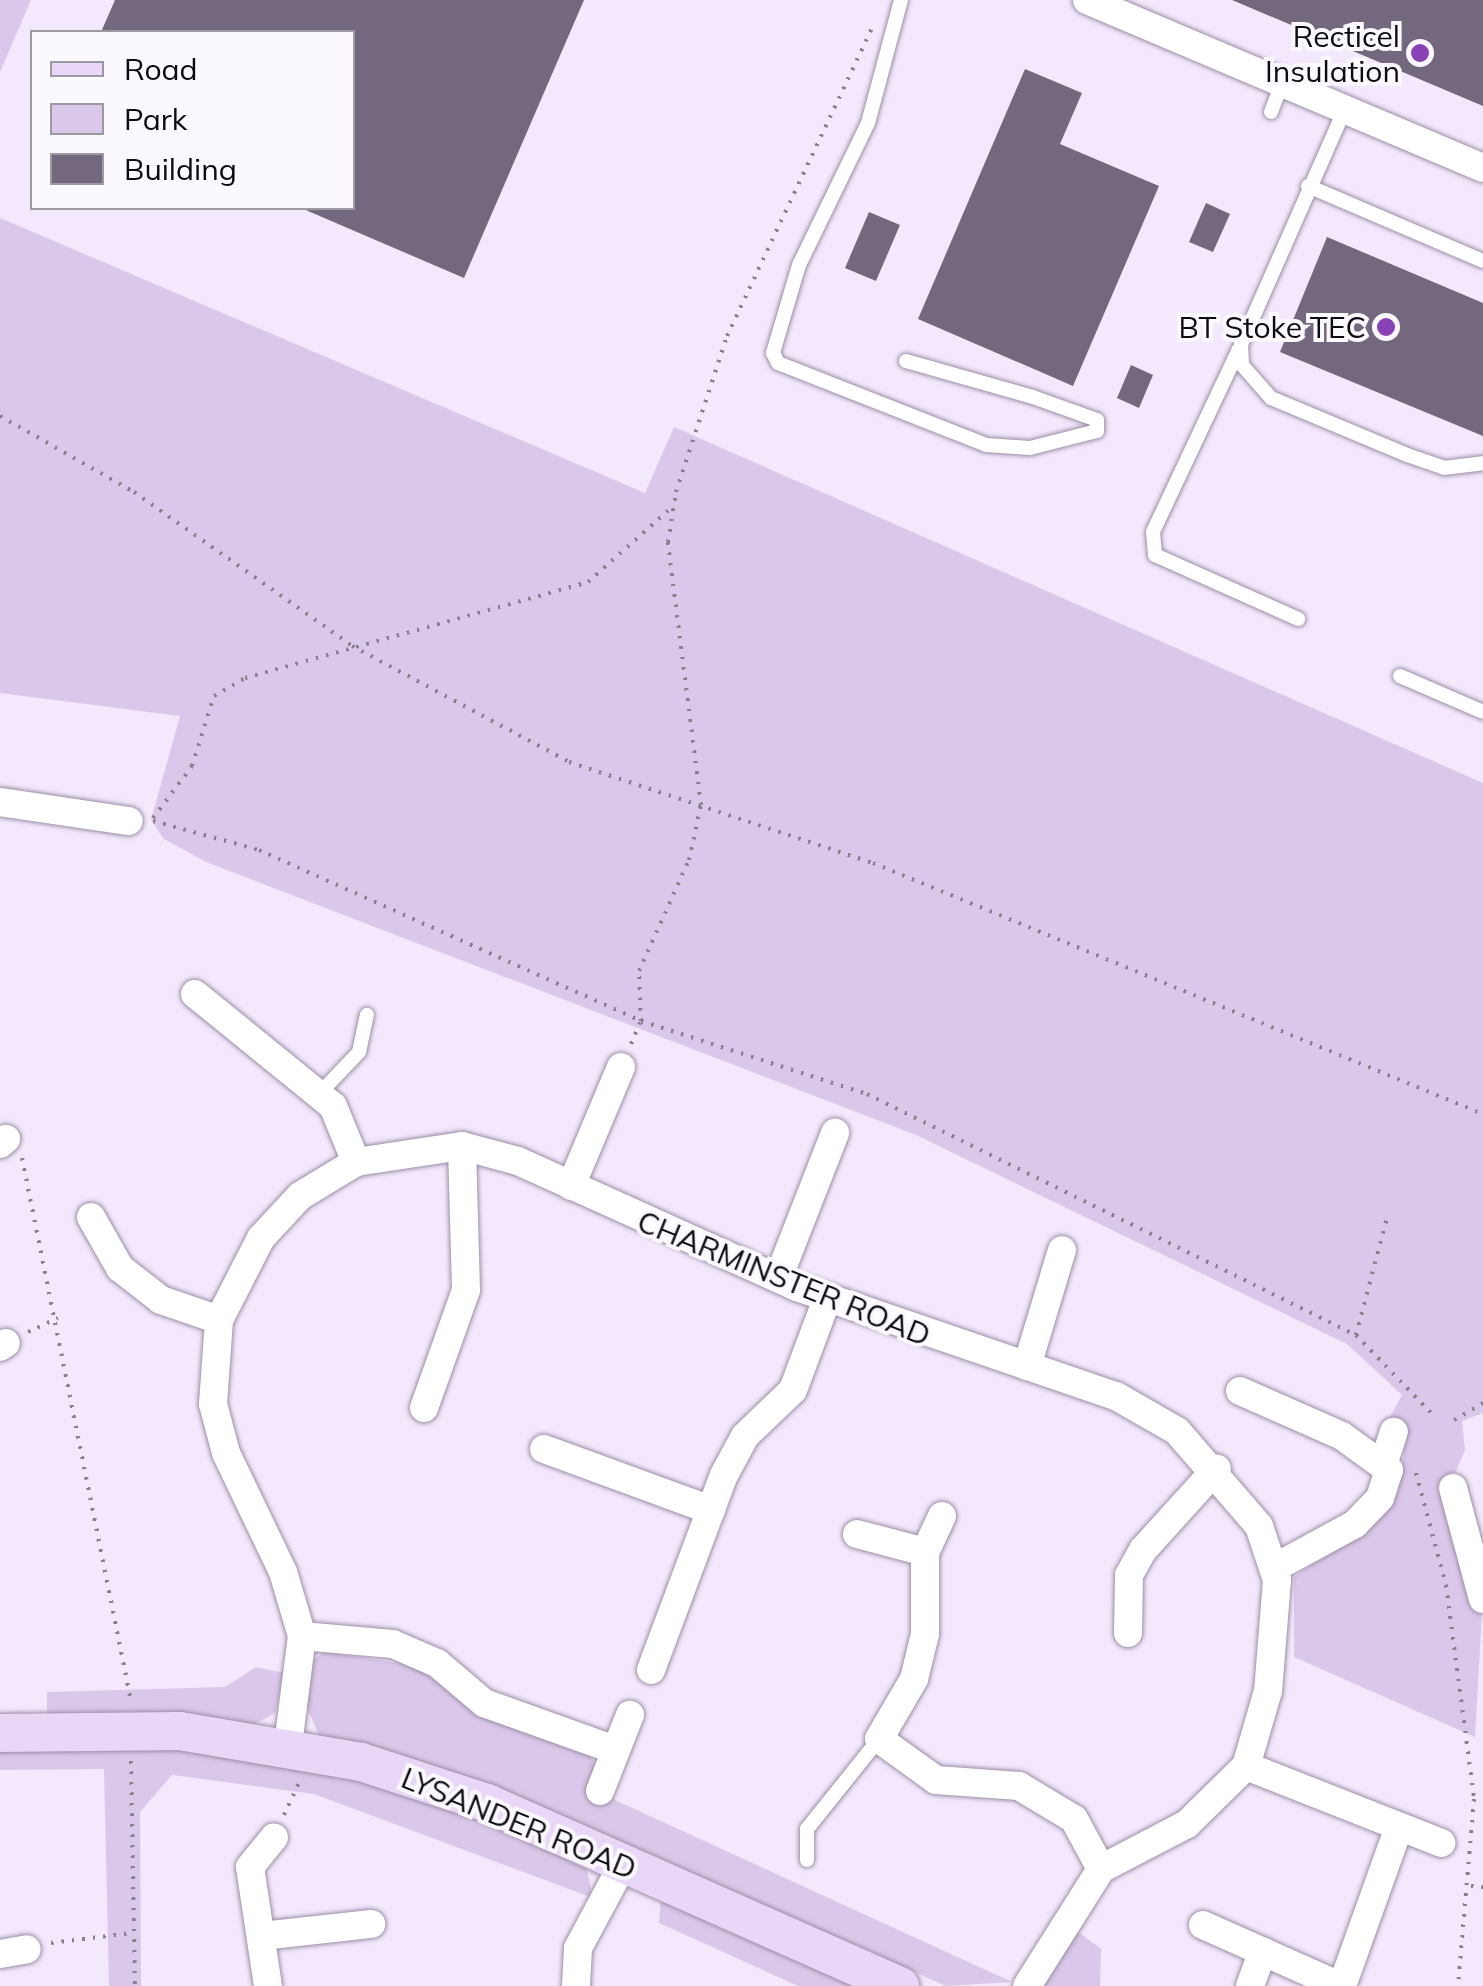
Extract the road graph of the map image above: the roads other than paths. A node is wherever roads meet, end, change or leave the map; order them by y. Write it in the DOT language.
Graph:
graph roads {
  1 [pos="901,0"];
  2 [pos="1087,0"];
  3 [pos="1282,83"];
  4 [pos="1344,111"];
  5 [pos="1271,112"];
  6 [pos="1483,168"];
  7 [pos="1308,186"];
  8 [pos="1483,260"];
  9 [pos="1241,344"];
  10 [pos="906,361"];
  11 [pos="1483,463"];
  12 [pos="1298,619"];
  13 [pos="1400,676"];
  14 [pos="1483,712"];
  15 [pos="0,802"];
  16 [pos="140,821"];
  17 [pos="195,994"];
  18 [pos="367,1015"];
  19 [pos="621,1067"];
  20 [pos="320,1093"];
  21 [pos="835,1133"];
  22 [pos="462,1146"];
  23 [pos="356,1162"];
  24 [pos="571,1186"];
  25 [pos="91,1217"];
  26 [pos="1062,1250"];
  27 [pos="779,1276"];
  28 [pos="827,1299"];
  29 [pos="219,1320"];
  30 [pos="1028,1366"];
  31 [pos="1240,1391"];
  32 [pos="424,1408"];
  33 [pos="1394,1432"];
  34 [pos="544,1449"];
  35 [pos="1384,1465"];
  36 [pos="1217,1468"];
  37 [pos="1453,1488"];
  38 [pos="711,1510"];
  39 [pos="942,1516"];
  40 [pos="857,1534"];
  41 [pos="925,1552"];
  42 [pos="1276,1567"];
  43 [pos="1483,1599"];
  44 [pos="1128,1633"];
  45 [pos="302,1636"];
  46 [pos="651,1670"];
  47 [pos="630,1715"];
  48 [pos="1,1726"];
  49 [pos="878,1739"];
  50 [pos="299,1747"];
  51 [pos="615,1750"];
  52 [pos="1246,1766"];
  53 [pos="600,1791"];
  54 [pos="1398,1830"];
  55 [pos="274,1837"];
  56 [pos="1441,1843"];
  57 [pos="808,1860"];
  58 [pos="622,1864"];
  59 [pos="1101,1869"];
  60 [pos="371,1924"];
  61 [pos="1204,1925"];
  62 [pos="262,1936"];
  63 [pos="1263,1952"];
  64 [pos="268,1986"];
  65 [pos="576,1986"];
  66 [pos="900,1986"];
  67 [pos="1026,1986"];
  68 [pos="1250,1986"];
  69 [pos="1341,1986"];
  1 -- 10 [label="lane"];
  2 -- 3 [label="street"];
  3 -- 4 [label="street"];
  3 -- 5 [label="lane"];
  4 -- 6 [label="street"];
  4 -- 7 [label="lane"];
  7 -- 8 [label="lane"];
  7 -- 9 [label="lane"];
  9 -- 11 [label="lane"];
  9 -- 12 [label="lane"];
  13 -- 14 [label="lane"];
  15 -- 16 [label="street"];
  17 -- 20 [label="street"];
  18 -- 20 [label="lane"];
  19 -- 24 [label="street"];
  20 -- 23 [label="street"];
  21 -- 27 [label="street"];
  22 -- 23 [label="street, CHARMINSTER ROAD"];
  22 -- 24 [label="street, CHARMINSTER ROAD"];
  22 -- 32 [label="street"];
  23 -- 29 [label="street, CHARMINSTER ROAD"];
  24 -- 27 [label="street, CHARMINSTER ROAD"];
  25 -- 29 [label="street"];
  26 -- 30 [label="street"];
  27 -- 28 [label="street, CHARMINSTER ROAD"];
  28 -- 30 [label="street, CHARMINSTER ROAD"];
  28 -- 38 [label="street"];
  29 -- 45 [label="street, CHARMINSTER ROAD"];
  30 -- 36 [label="street, CHARMINSTER ROAD"];
  31 -- 35 [label="street"];
  33 -- 35 [label="street"];
  34 -- 38 [label="street"];
  35 -- 42 [label="street"];
  36 -- 42 [label="street, CHARMINSTER ROAD"];
  36 -- 44 [label="street"];
  37 -- 43 [label="street"];
  38 -- 46 [label="street"];
  39 -- 41 [label="street"];
  40 -- 41 [label="street"];
  41 -- 49 [label="street"];
  42 -- 52 [label="street"];
  45 -- 50 [label="street, CHARMINSTER ROAD"];
  45 -- 51 [label="street"];
  47 -- 51 [label="street"];
  48 -- 50 [label="street, LYSANDER ROAD"];
  49 -- 57 [label="lane"];
  49 -- 59 [label="street"];
  50 -- 58 [label="street, LYSANDER ROAD"];
  51 -- 53 [label="street"];
  52 -- 54 [label="street"];
  52 -- 59 [label="street"];
  54 -- 56 [label="street"];
  54 -- 69 [label="street"];
  55 -- 62 [label="street"];
  58 -- 65 [label="street"];
  58 -- 66 [label="street, LYSANDER ROAD"];
  59 -- 67 [label="street"];
  60 -- 62 [label="street"];
  61 -- 63 [label="street"];
  62 -- 64 [label="street"];
  63 -- 68 [label="street"];
  63 -- 69 [label="street"];
}
